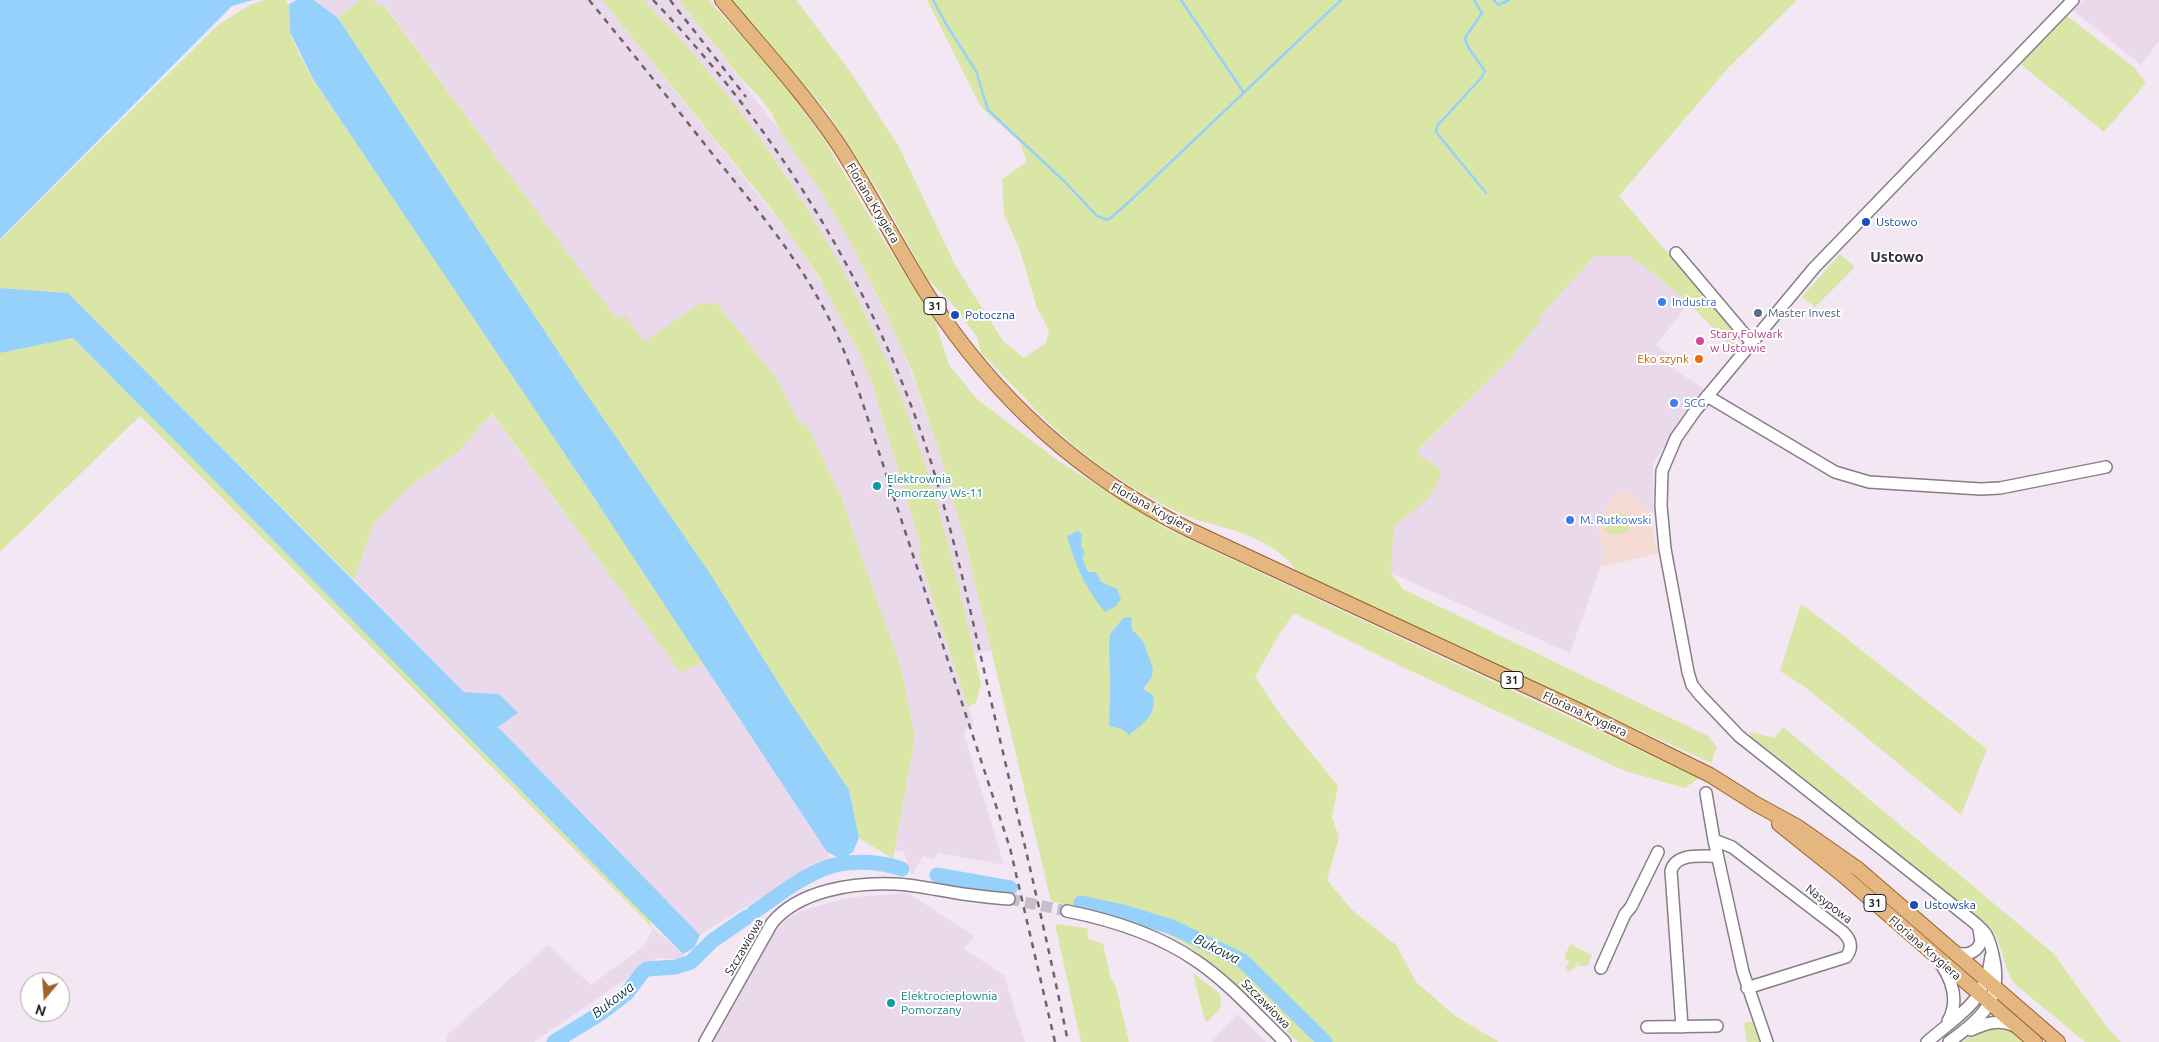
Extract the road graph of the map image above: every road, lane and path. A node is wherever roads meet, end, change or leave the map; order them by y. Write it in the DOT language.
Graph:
graph roads {
  1 [pos="722,0"];
  2 [pos="2072,0"];
  3 [pos="1676,253"];
  4 [pos="1752,342"];
  5 [pos="1708,396"];
  6 [pos="2106,467"];
  7 [pos="1706,793"];
  8 [pos="1756,804"];
  9 [pos="1714,840"];
  10 [pos="1658,852"];
  11 [pos="1717,856"];
  12 [pos="1009,899"];
  13 [pos="1067,911"];
  14 [pos="1977,925"];
  15 [pos="1951,950"];
  16 [pos="1936,957"];
  17 [pos="1601,968"];
  18 [pos="1748,988"];
  19 [pos="1986,996"];
  20 [pos="1717,1026"];
  21 [pos="1647,1027"];
  22 [pos="1682,1027"];
  23 [pos="1943,1028"];
  24 [pos="2018,1028"];
  25 [pos="1954,1039"];
  26 [pos="705,1042"];
  27 [pos="1285,1042"];
  28 [pos="1767,1042"];
  29 [pos="1927,1042"];
  30 [pos="2035,1042"];
  31 [pos="2058,1042"];
  1 -- 8 [label="main road, Floriana Krygiera / 31"];
  2 -- 4 [label="street"];
  3 -- 4 [label="street"];
  4 -- 5 [label="street"];
  5 -- 6 [label="street"];
  5 -- 14 [label="street"];
  7 -- 9 [label="street"];
  8 -- 15 [label="main road, Floriana Krygiera / 31"];
  8 -- 16 [label="main road, Floriana Krygiera / 31"];
  9 -- 11 [label="street"];
  9 -- 18 [label="street, Nasypowa"];
  10 -- 17 [label="street"];
  11 -- 18 [label="street"];
  11 -- 22 [label="street"];
  12 -- 26 [label="street, Szczawiowa"];
  13 -- 27 [label="street, Szczawiowa"];
  14 -- 15 [label="street"];
  14 -- 19 [label="street"];
  15 -- 19 [label="main road, Floriana Krygiera / 31"];
  16 -- 19 [label="main road, Floriana Krygiera / 31"];
  16 -- 23 [label="street"];
  18 -- 28 [label="street"];
  19 -- 23 [label="street"];
  19 -- 24 [label="main road, Floriana Krygiera / 31"];
  19 -- 25 [label="street"];
  19 -- 31 [label="main road, Floriana Krygiera / 31"];
  20 -- 22 [label="street"];
  21 -- 22 [label="street"];
  23 -- 29 [label="street"];
  24 -- 25 [label="street"];
  24 -- 30 [label="main road, Floriana Krygiera / 31"];
}
